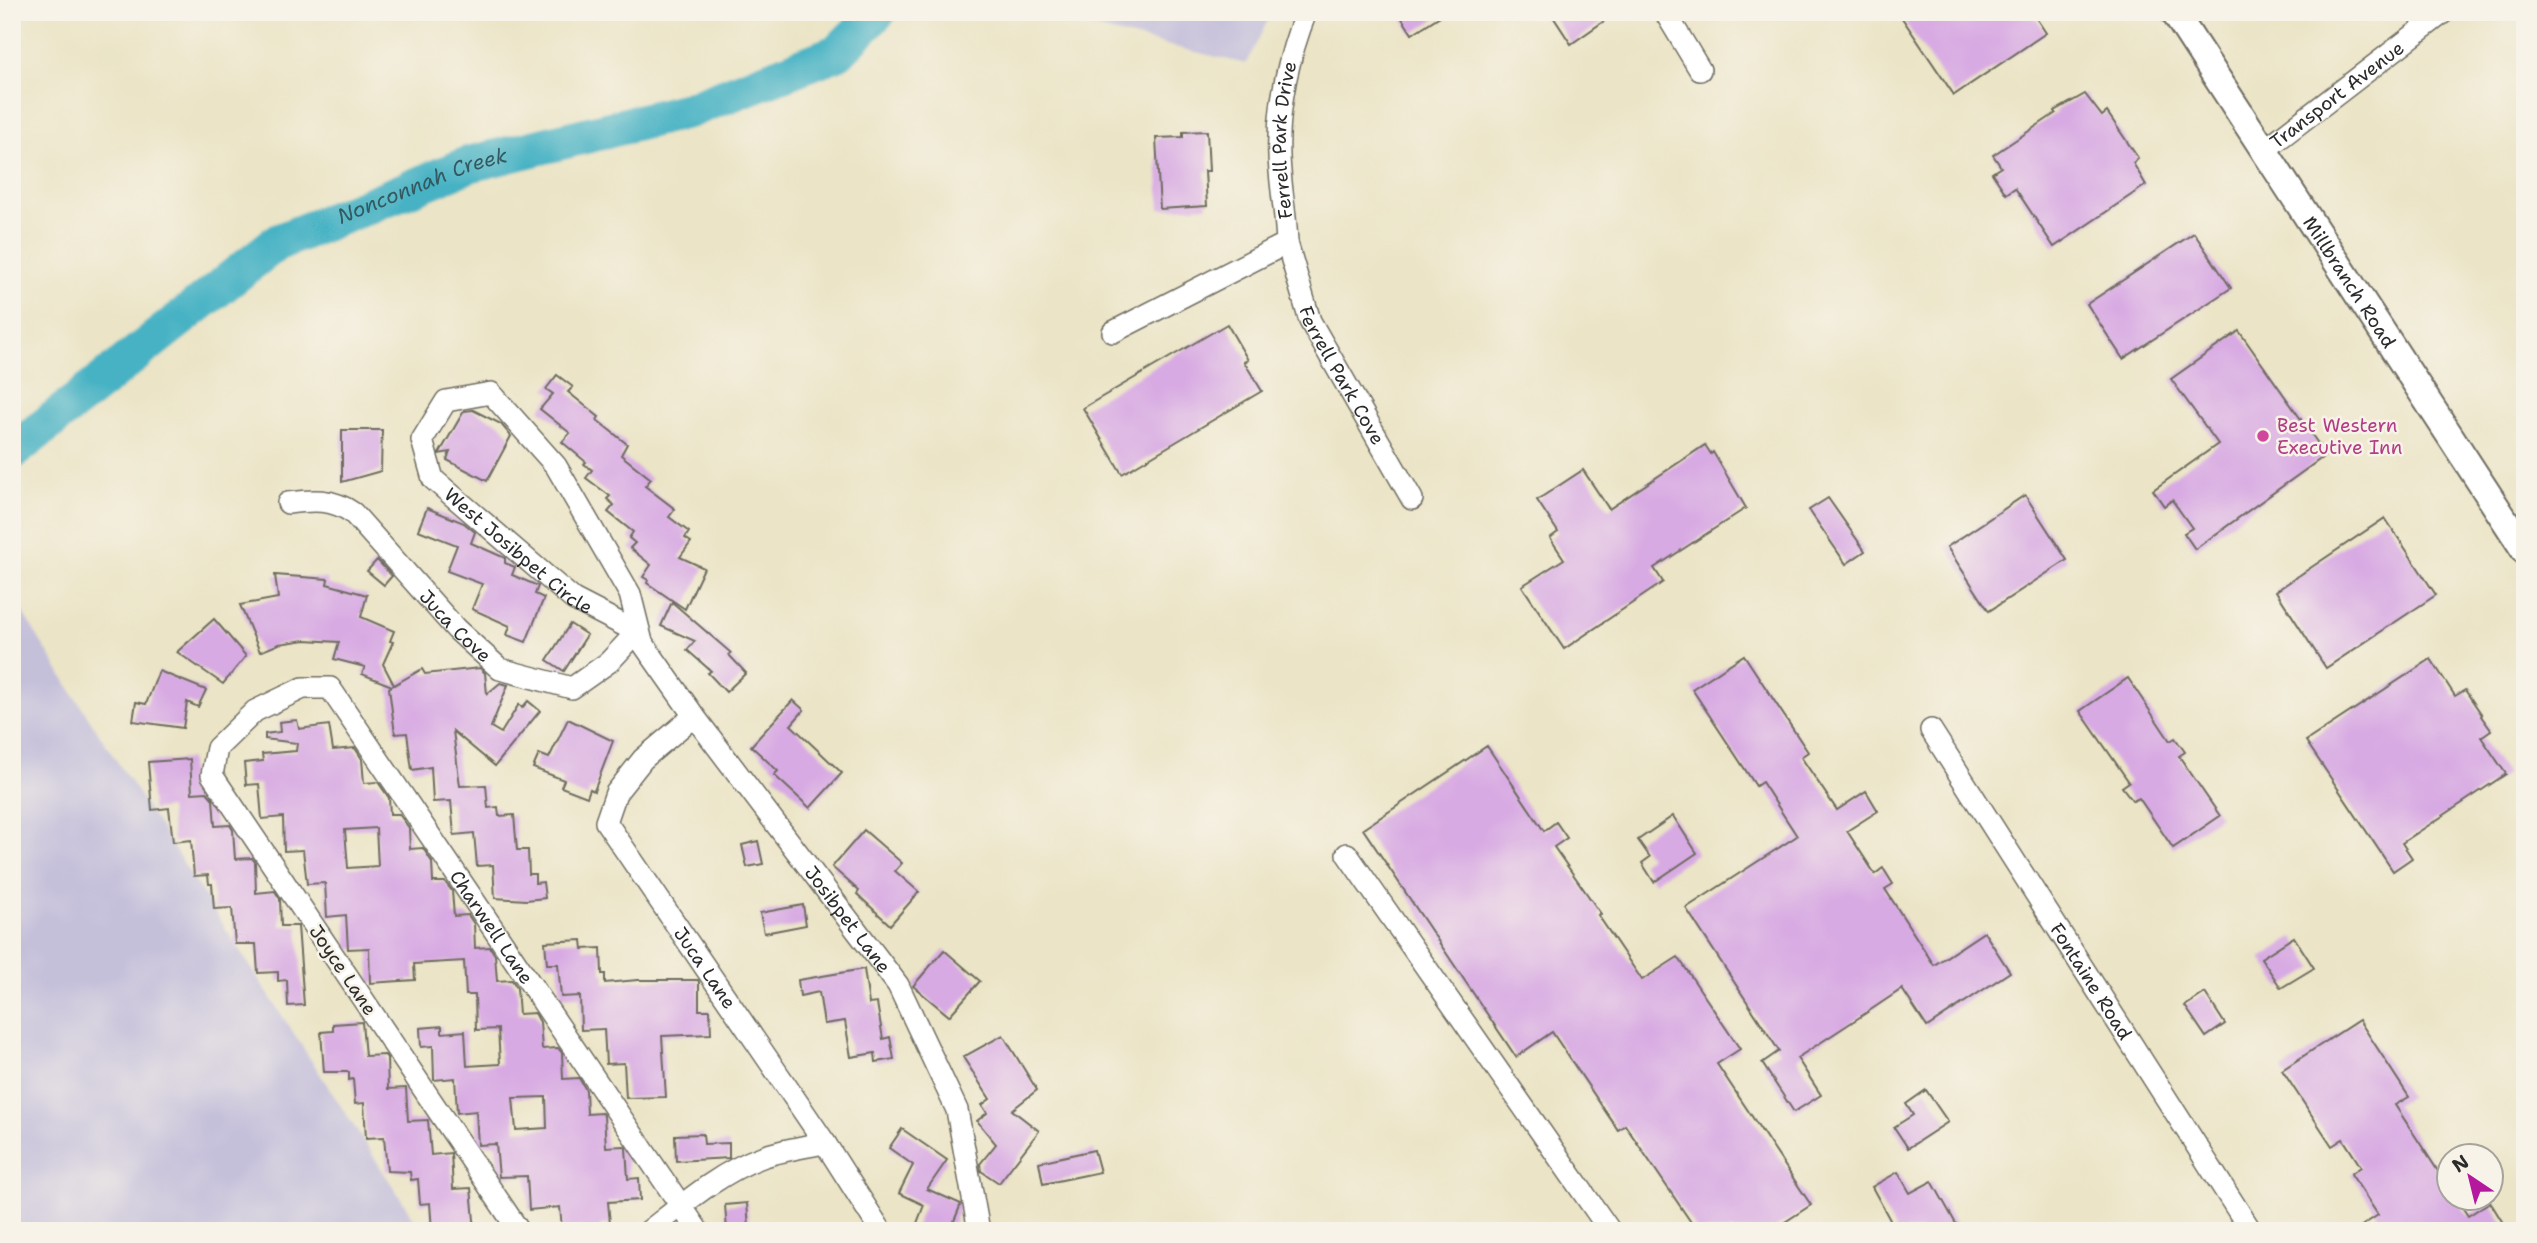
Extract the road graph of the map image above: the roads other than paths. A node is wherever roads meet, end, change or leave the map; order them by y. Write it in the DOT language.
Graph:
graph roads {
  1 [pos="1306,12"];
  2 [pos="1665,12"];
  3 [pos="2174,12"];
  4 [pos="2444,12"];
  5 [pos="1700,70"];
  6 [pos="2263,150"];
  7 [pos="1287,243"];
  8 [pos="1113,332"];
  9 [pos="1412,499"];
  10 [pos="288,503"];
  11 [pos="2525,551"];
  12 [pos="639,637"];
  13 [pos="255,711"];
  14 [pos="694,716"];
  15 [pos="1930,730"];
  16 [pos="1347,854"];
  17 [pos="825,1143"];
  18 [pos="682,1206"];
  19 [pos="519,1231"];
  20 [pos="649,1231"];
  21 [pos="698,1231"];
  22 [pos="881,1231"];
  23 [pos="979,1231"];
  24 [pos="1611,1231"];
  25 [pos="2251,1231"];
  1 -- 7 [label="street, Ferrell Park Drive"];
  2 -- 5 [label="street"];
  3 -- 6 [label="main road, Millbranch Road"];
  4 -- 6 [label="street, Transport Avenue"];
  6 -- 11 [label="main road, Millbranch Road"];
  7 -- 8 [label="street, Ferrell Park Drive"];
  7 -- 9 [label="street, Ferrell Park Cove"];
  10 -- 12 [label="street, Juca Cove"];
  12 -- 12 [label="street, West Josibpet Circle"];
  12 -- 14 [label="street, Josibpet Lane"];
  13 -- 18 [label="street, Charwell Lane"];
  13 -- 19 [label="street, Joyce Lane"];
  14 -- 17 [label="street, Juca Lane"];
  14 -- 23 [label="street, Josibpet Lane"];
  15 -- 25 [label="street, Fontaine Road"];
  16 -- 24 [label="street"];
  17 -- 18 [label="street"];
  17 -- 22 [label="street, Juca Lane"];
  18 -- 20 [label="street"];
  18 -- 21 [label="street, Charwell Lane"];
}
